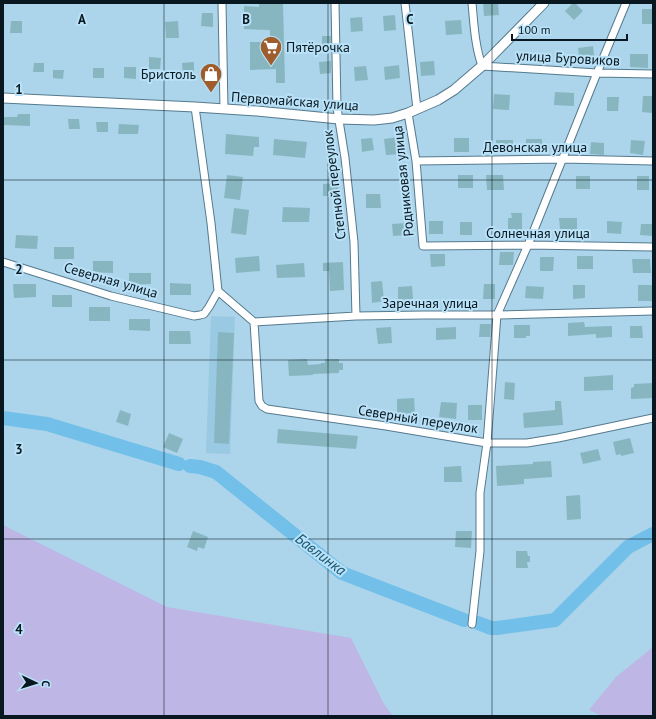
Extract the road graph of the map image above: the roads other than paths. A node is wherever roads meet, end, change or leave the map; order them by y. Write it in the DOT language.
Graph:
graph roads {
  1 [pos="222,3"];
  2 [pos="336,3"];
  3 [pos="405,3"];
  4 [pos="472,3"];
  5 [pos="544,3"];
  6 [pos="626,3"];
  7 [pos="482,66"];
  8 [pos="597,73"];
  9 [pos="653,74"];
  10 [pos="3,98"];
  11 [pos="195,107"];
  12 [pos="224,109"];
  13 [pos="417,109"];
  14 [pos="408,113"];
  15 [pos="339,119"];
  16 [pos="562,159"];
  17 [pos="416,161"];
  18 [pos="653,161"];
  19 [pos="528,245"];
  20 [pos="423,246"];
  21 [pos="653,247"];
  22 [pos="3,262"];
  23 [pos="218,292"];
  24 [pos="653,311"];
  25 [pos="497,315"];
  26 [pos="356,316"];
  27 [pos="254,322"];
  28 [pos="653,418"];
  29 [pos="487,443"];
  30 [pos="472,624"];
  1 -- 12 [label="street"];
  2 -- 15 [label="street, Степной переулок"];
  3 -- 13 [label="street, Родниковая улица"];
  4 -- 7 [label="street"];
  5 -- 7 [label="street, Первомайская улица"];
  6 -- 8 [label="street"];
  7 -- 8 [label="street, улица Буровиков"];
  7 -- 13 [label="street, Первомайская улица"];
  8 -- 9 [label="street, улица Буровиков"];
  8 -- 16 [label="street"];
  10 -- 11 [label="street, Первомайская улица"];
  11 -- 12 [label="street, Первомайская улица"];
  11 -- 23 [label="street"];
  12 -- 15 [label="street, Первомайская улица"];
  13 -- 14 [label="street, Первомайская улица"];
  14 -- 15 [label="street, Первомайская улица"];
  14 -- 17 [label="street, Родниковая улица"];
  15 -- 26 [label="street, Степной переулок"];
  16 -- 17 [label="street, Девонская улица"];
  16 -- 18 [label="street, Девонская улица"];
  16 -- 19 [label="street"];
  17 -- 20 [label="street, Родниковая улица"];
  19 -- 20 [label="street, Солнечная улица"];
  19 -- 21 [label="street, Солнечная улица"];
  19 -- 25 [label="street"];
  22 -- 23 [label="street, Северная улица"];
  23 -- 27 [label="street"];
  24 -- 25 [label="street, Заречная улица"];
  25 -- 26 [label="street, Заречная улица"];
  25 -- 29 [label="street"];
  26 -- 27 [label="street, Заречная улица"];
  27 -- 29 [label="street, Северный переулок"];
  28 -- 29 [label="street, Северный переулок"];
  29 -- 30 [label="street"];
}
